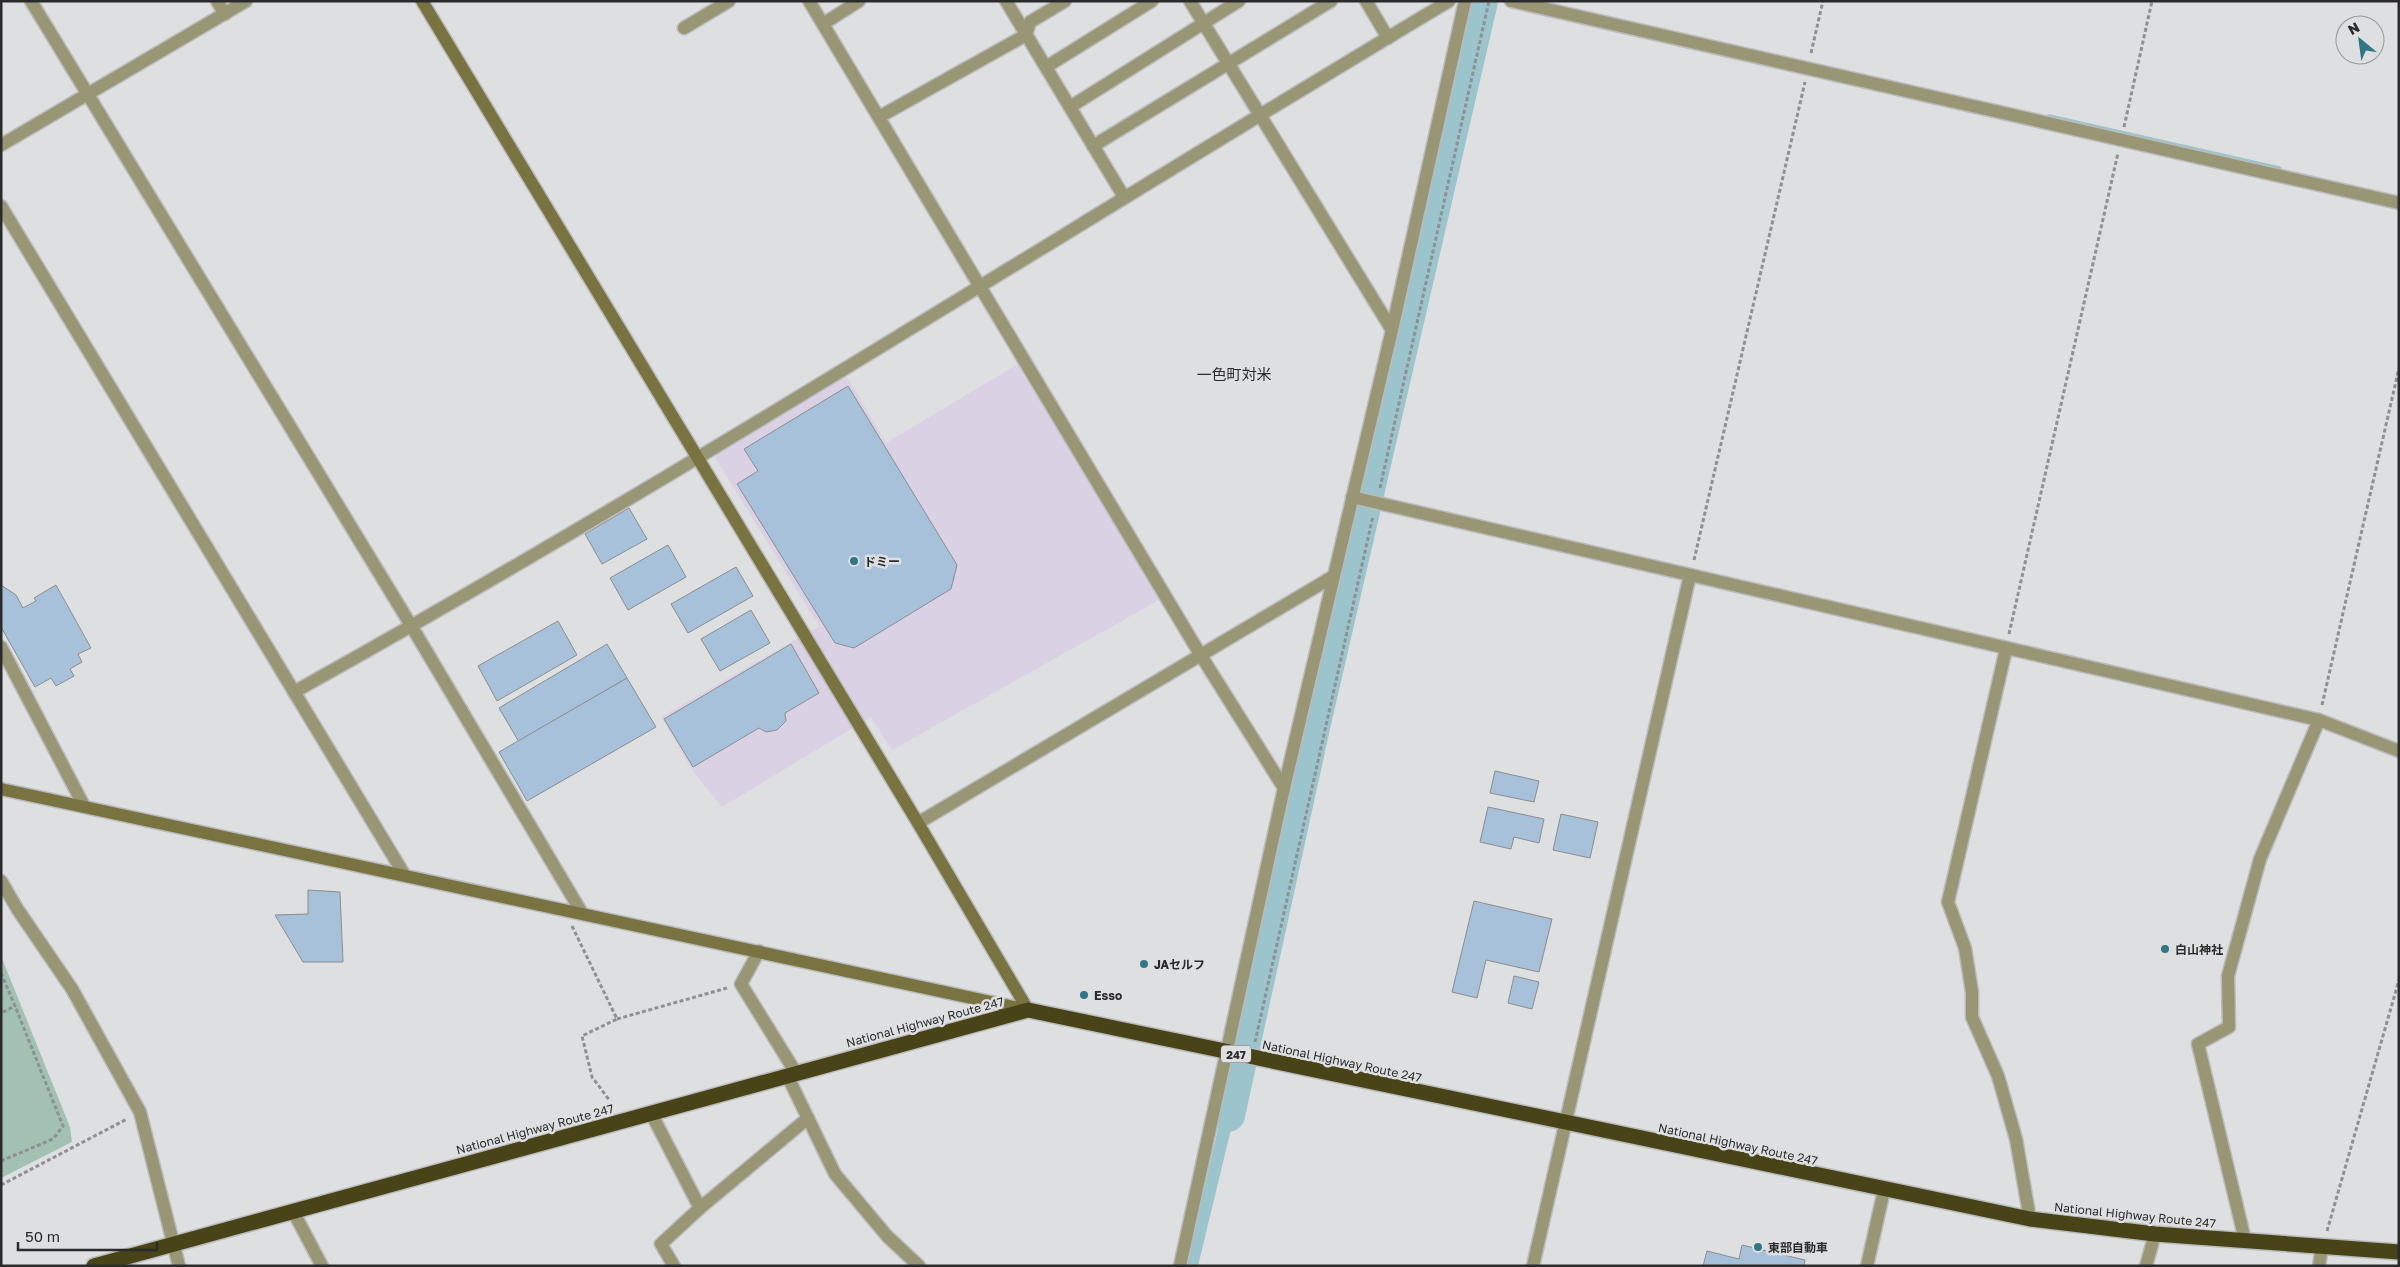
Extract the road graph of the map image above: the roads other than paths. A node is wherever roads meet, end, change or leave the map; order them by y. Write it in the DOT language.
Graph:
graph roads {
  1 [pos="31,1"];
  2 [pos="218,1"];
  3 [pos="246,1"];
  4 [pos="422,1"];
  5 [pos="729,1"];
  6 [pos="809,1"];
  7 [pos="859,1"];
  8 [pos="1006,1"];
  9 [pos="1065,1"];
  10 [pos="1152,1"];
  11 [pos="1190,1"];
  12 [pos="1239,1"];
  13 [pos="1330,1"];
  14 [pos="1366,1"];
  15 [pos="1449,1"];
  16 [pos="1465,1"];
  17 [pos="1511,1"];
  18 [pos="225,14"];
  19 [pos="1203,23"];
  20 [pos="823,24"];
  21 [pos="684,28"];
  22 [pos="1026,35"];
  23 [pos="1388,38"];
  24 [pos="1228,64"];
  25 [pos="1046,68"];
  26 [pos="89,93"];
  27 [pos="1070,107"];
  28 [pos="1259,115"];
  29 [pos="879,117"];
  30 [pos="1,145"];
  31 [pos="1093,146"];
  32 [pos="1124,197"];
  33 [pos="2399,203"];
  34 [pos="1,206"];
  35 [pos="980,285"];
  36 [pos="1392,330"];
  37 [pos="696,459"];
  38 [pos="1352,497"];
  39 [pos="1690,575"];
  40 [pos="1334,576"];
  41 [pos="412,627"];
  42 [pos="1,647"];
  43 [pos="2006,650"];
  44 [pos="1200,654"];
  45 [pos="294,692"];
  46 [pos="2319,720"];
  47 [pos="2399,751"];
  48 [pos="1284,788"];
  49 [pos="1,789"];
  50 [pos="84,806"];
  51 [pos="918,823"];
  52 [pos="404,874"];
  53 [pos="1,881"];
  54 [pos="582,913"];
  55 [pos="759,951"];
  56 [pos="1028,1010"];
  57 [pos="1228,1052"];
  58 [pos="792,1074"];
  59 [pos="651,1113"];
  60 [pos="808,1118"];
  61 [pos="1564,1122"];
  62 [pos="1884,1190"];
  63 [pos="700,1208"];
  64 [pos="293,1212"];
  65 [pos="2030,1219"];
  66 [pos="2155,1234"];
  67 [pos="2245,1240"];
  68 [pos="174,1244"];
  69 [pos="2322,1246"];
  70 [pos="2399,1252"];
  71 [pos="94,1266"];
  72 [pos="179,1266"];
  73 [pos="322,1266"];
  74 [pos="674,1266"];
  75 [pos="919,1266"];
  76 [pos="1180,1266"];
  77 [pos="1532,1266"];
  78 [pos="1867,1266"];
  79 [pos="2146,1266"];
  80 [pos="2318,1266"];
  1 -- 26 [label="street"];
  2 -- 18 [label="street"];
  3 -- 18 [label="street"];
  4 -- 37 [label="street"];
  5 -- 21 [label="street"];
  6 -- 20 [label="street"];
  7 -- 20 [label="street"];
  8 -- 22 [label="street"];
  9 -- 22 [label="street"];
  10 -- 25 [label="street"];
  11 -- 19 [label="street"];
  12 -- 19 [label="street"];
  13 -- 24 [label="street"];
  14 -- 23 [label="street"];
  15 -- 23 [label="street"];
  16 -- 36 [label="street"];
  17 -- 33 [label="street"];
  18 -- 26 [label="street"];
  19 -- 24 [label="street"];
  19 -- 27 [label="street"];
  20 -- 29 [label="street"];
  22 -- 25 [label="street"];
  22 -- 29 [label="street"];
  23 -- 28 [label="street"];
  24 -- 28 [label="street"];
  24 -- 31 [label="street"];
  25 -- 27 [label="street"];
  26 -- 30 [label="street"];
  26 -- 41 [label="street"];
  27 -- 31 [label="street"];
  28 -- 32 [label="street"];
  28 -- 36 [label="street"];
  29 -- 35 [label="street"];
  31 -- 32 [label="street"];
  32 -- 35 [label="street"];
  34 -- 45 [label="street"];
  35 -- 37 [label="street"];
  35 -- 44 [label="street"];
  36 -- 38 [label="street"];
  37 -- 41 [label="street"];
  37 -- 51 [label="street"];
  38 -- 39 [label="street"];
  38 -- 40 [label="street"];
  39 -- 43 [label="street"];
  39 -- 61 [label="street"];
  40 -- 44 [label="street"];
  40 -- 48 [label="street"];
  41 -- 45 [label="street"];
  41 -- 54 [label="street"];
  42 -- 50 [label="street"];
  43 -- 46 [label="street"];
  43 -- 65 [label="street"];
  44 -- 48 [label="street"];
  44 -- 51 [label="street"];
  45 -- 52 [label="street"];
  46 -- 47 [label="street"];
  46 -- 67 [label="street"];
  48 -- 57 [label="street"];
  49 -- 50 [label="street"];
  50 -- 52 [label="street"];
  51 -- 56 [label="street"];
  52 -- 54 [label="street"];
  53 -- 68 [label="street"];
  54 -- 55 [label="street"];
  55 -- 56 [label="street"];
  55 -- 58 [label="street"];
  56 -- 57 [label="highway, National Highway Route 247 / 247"];
  56 -- 58 [label="highway, National Highway Route 247 / 247"];
  57 -- 61 [label="highway, National Highway Route 247 / 247"];
  57 -- 76 [label="street"];
  58 -- 59 [label="highway, National Highway Route 247 / 247"];
  58 -- 60 [label="street"];
  59 -- 63 [label="street"];
  59 -- 64 [label="highway, National Highway Route 247 / 247"];
  60 -- 63 [label="street"];
  60 -- 75 [label="street"];
  61 -- 62 [label="highway, National Highway Route 247 / 247"];
  61 -- 77 [label="street"];
  62 -- 65 [label="highway, National Highway Route 247 / 247"];
  62 -- 78 [label="street"];
  63 -- 74 [label="street"];
  64 -- 68 [label="highway, National Highway Route 247 / 247"];
  64 -- 73 [label="street"];
  65 -- 66 [label="highway, National Highway Route 247 / 247"];
  66 -- 67 [label="highway, National Highway Route 247 / 247"];
  66 -- 79 [label="street"];
  67 -- 69 [label="highway, National Highway Route 247 / 247"];
  68 -- 71 [label="highway, National Highway Route 247 / 247"];
  68 -- 72 [label="street"];
  69 -- 70 [label="highway, National Highway Route 247 / 247"];
  69 -- 80 [label="street"];
}
